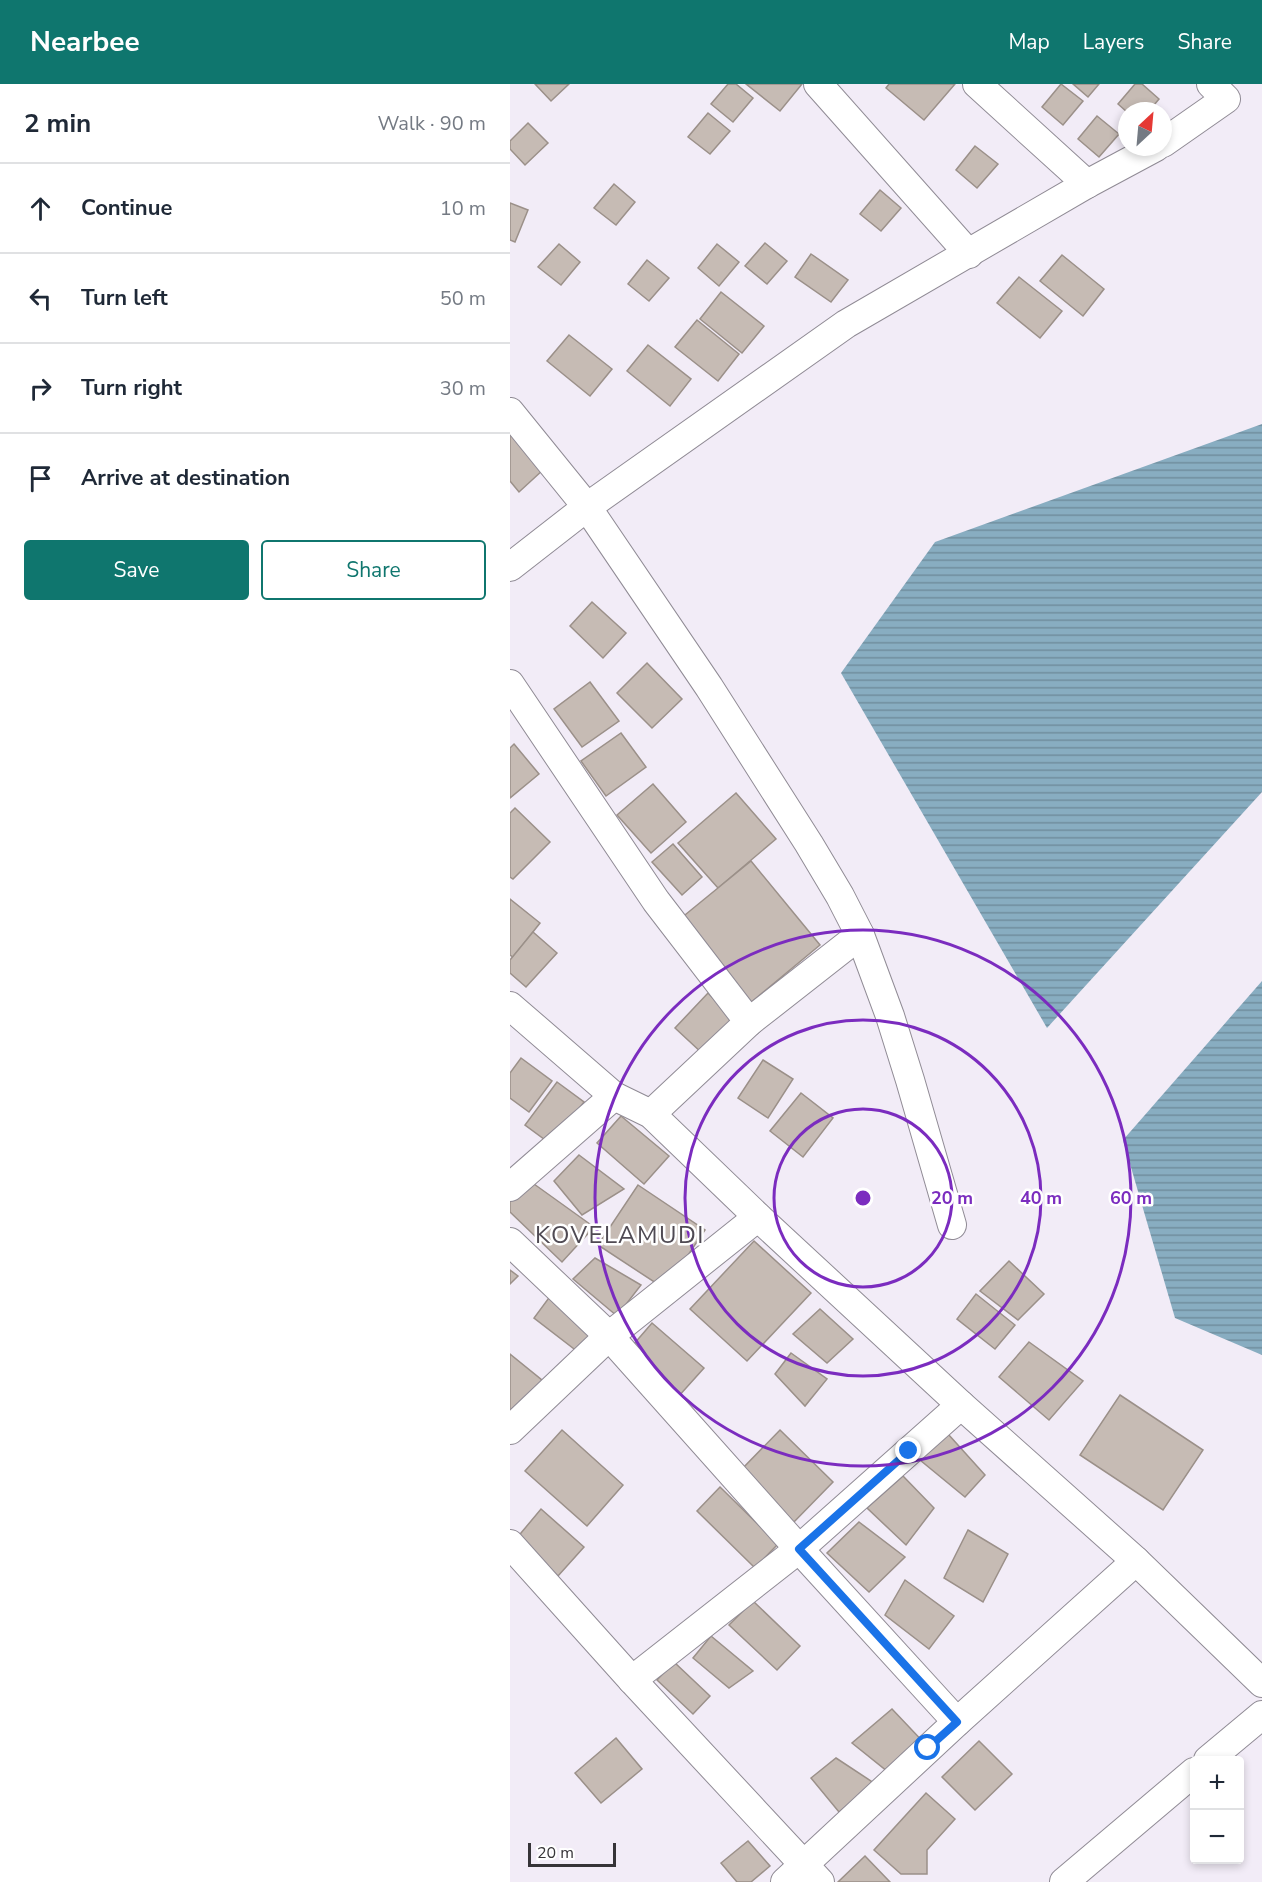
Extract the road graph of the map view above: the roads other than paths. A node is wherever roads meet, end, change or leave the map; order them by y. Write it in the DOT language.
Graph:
graph roads {
  1 [pos="818,84"];
  2 [pos="977,84"];
  3 [pos="1228,89"];
  4 [pos="1172,136"];
  5 [pos="1139,156"];
  6 [pos="1087,184"];
  7 [pos="969,254"];
  8 [pos="510,412"];
  9 [pos="587,507"];
  10 [pos="510,567"];
  11 [pos="510,684"];
  12 [pos="860,935"];
  13 [pos="510,1006"];
  14 [pos="748,1022"];
  15 [pos="614,1096"];
  16 [pos="651,1114"];
  17 [pos="510,1187"];
  18 [pos="758,1217"];
  19 [pos="952,1225"];
  20 [pos="510,1242"];
  21 [pos="609,1336"];
  22 [pos="961,1405"];
  23 [pos="510,1430"];
  24 [pos="510,1544"];
  25 [pos="799,1549"];
  26 [pos="1137,1561"];
  27 [pos="632,1680"];
  28 [pos="1262,1683"];
  29 [pos="1262,1715"];
  30 [pos="957,1722"];
  31 [pos="1214,1756"];
  32 [pos="1190,1775"];
  33 [pos="804,1876"];
  34 [pos="1064,1882"];
  1 -- 7 [label="street"];
  2 -- 6 [label="street"];
  3 -- 4 [label="street"];
  5 -- 6 [label="street"];
  6 -- 7 [label="street"];
  7 -- 9 [label="street"];
  8 -- 9 [label="street"];
  9 -- 10 [label="street"];
  9 -- 12 [label="street"];
  11 -- 14 [label="street"];
  12 -- 14 [label="street"];
  12 -- 19 [label="street"];
  13 -- 15 [label="street"];
  14 -- 16 [label="street"];
  15 -- 16 [label="street"];
  15 -- 17 [label="street"];
  16 -- 18 [label="street"];
  18 -- 21 [label="street"];
  18 -- 22 [label="street"];
  20 -- 21 [label="street"];
  21 -- 23 [label="street"];
  21 -- 25 [label="street"];
  22 -- 25 [label="street"];
  22 -- 26 [label="street"];
  24 -- 27 [label="street"];
  25 -- 27 [label="street"];
  25 -- 30 [label="street"];
  26 -- 28 [label="street"];
  26 -- 30 [label="street"];
  27 -- 33 [label="street"];
  29 -- 31 [label="street"];
  30 -- 33 [label="street"];
  32 -- 34 [label="street"];
}
